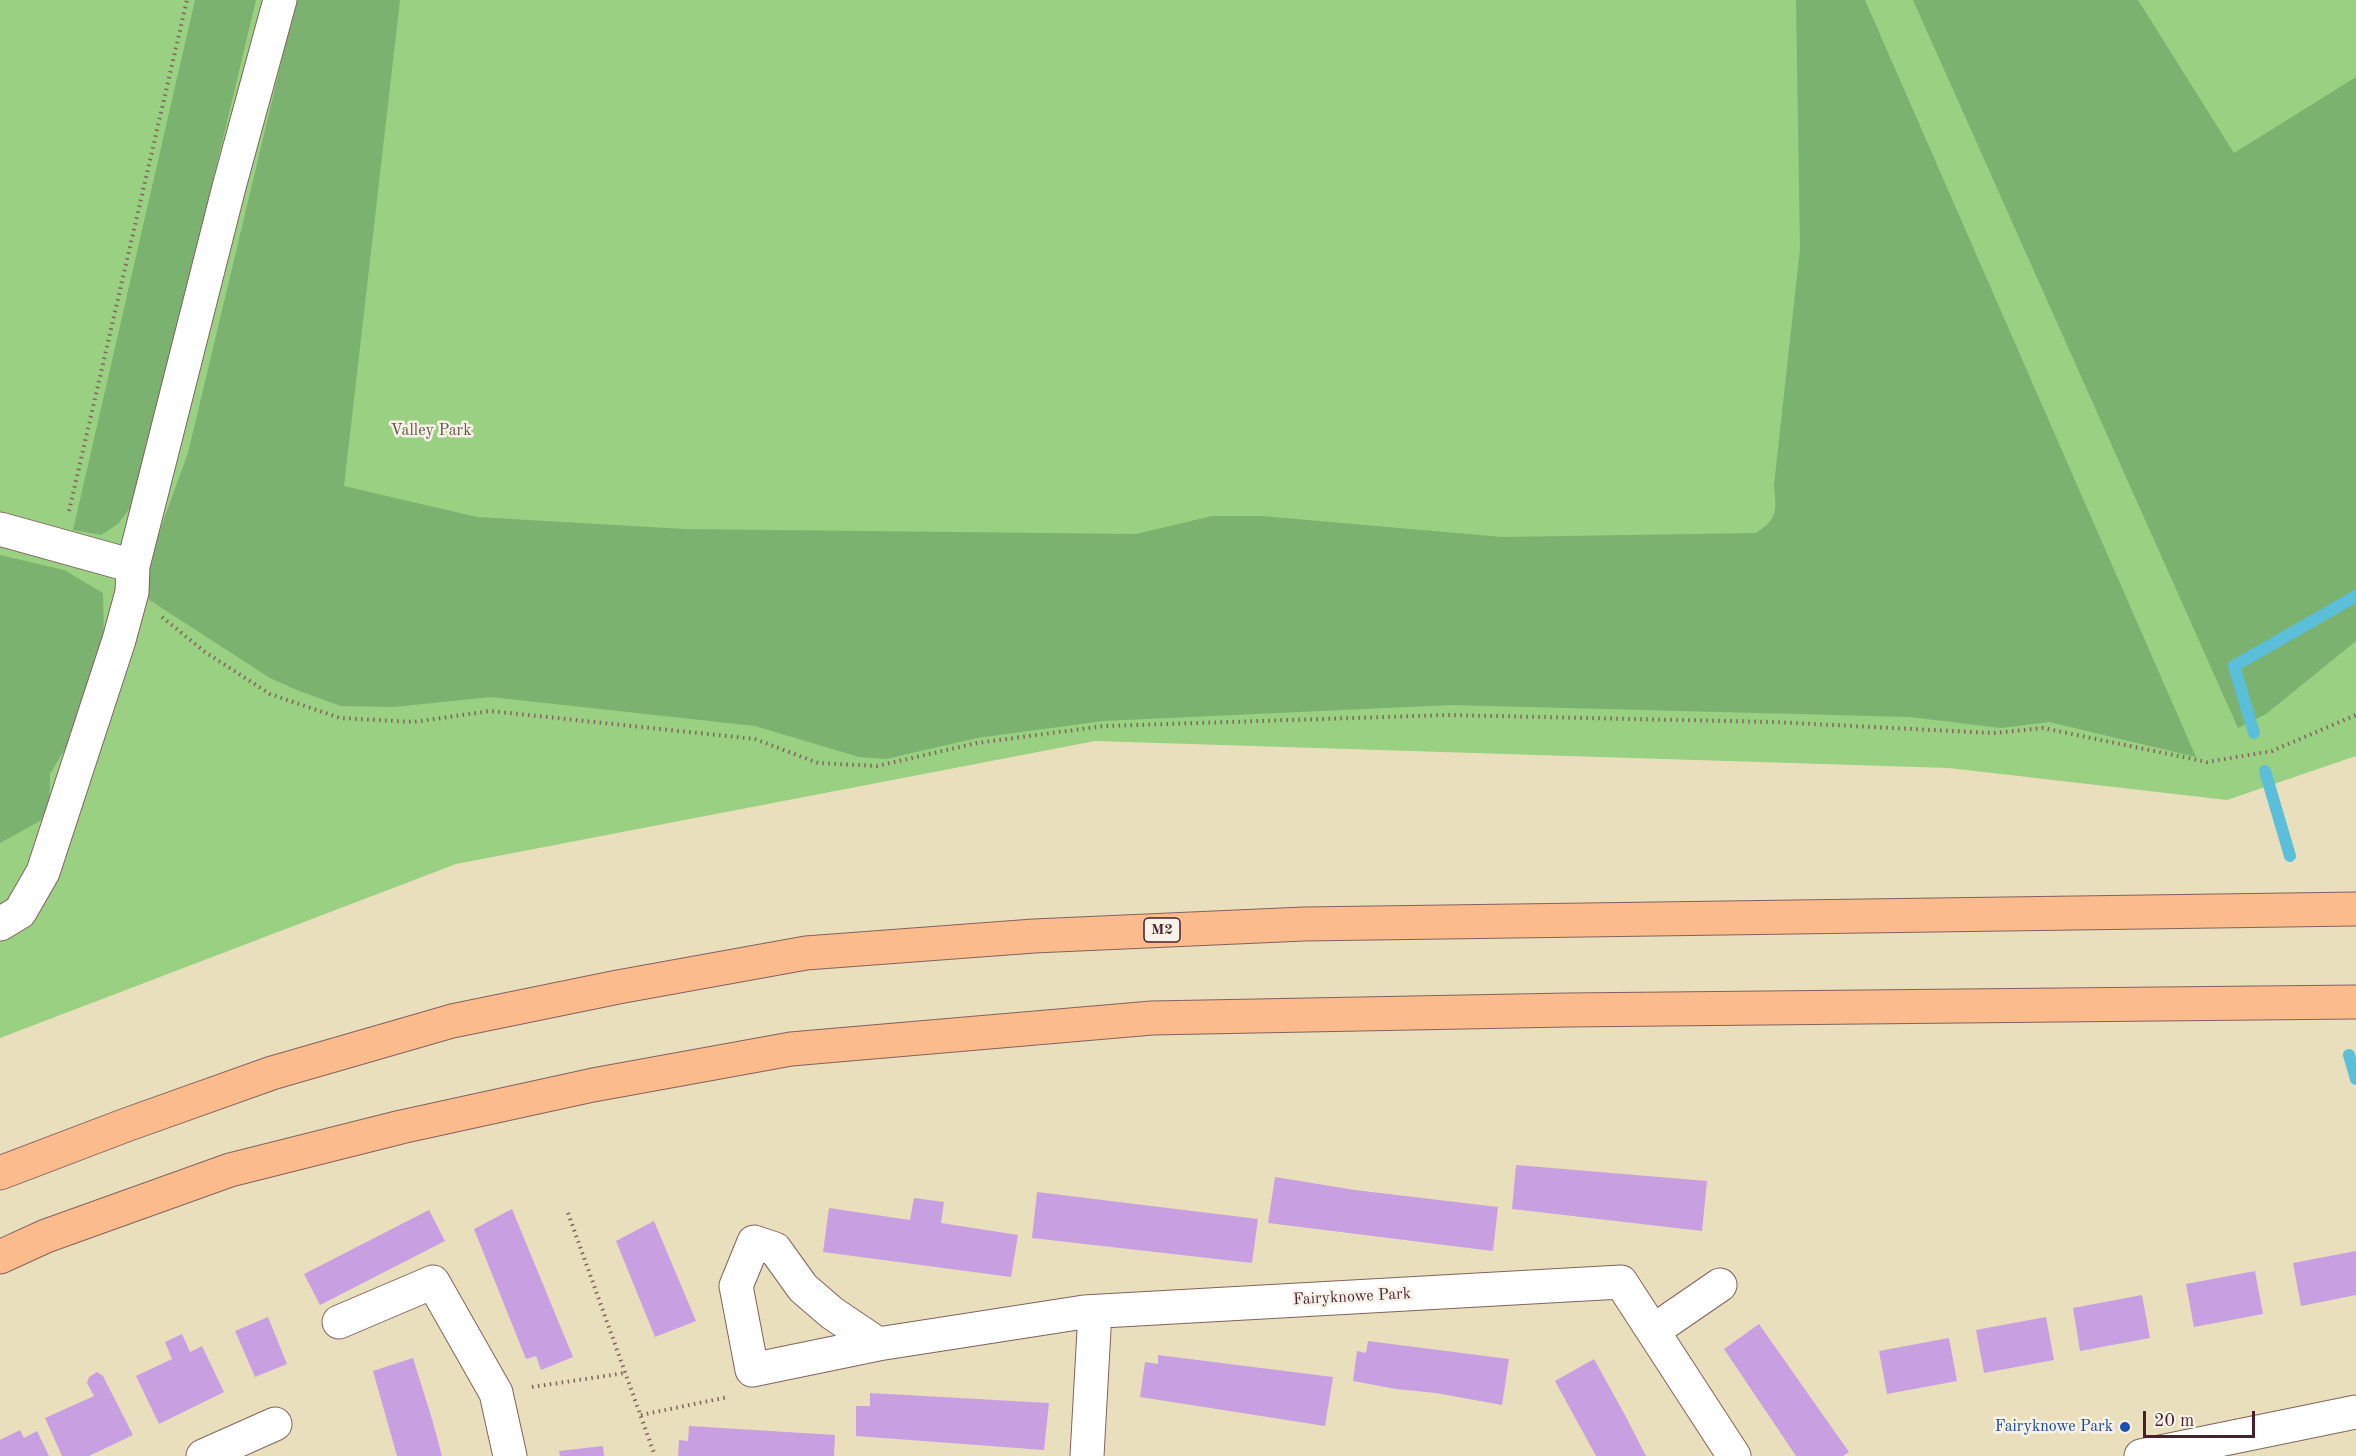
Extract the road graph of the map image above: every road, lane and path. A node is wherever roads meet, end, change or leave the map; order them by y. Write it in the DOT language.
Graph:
graph roads {
  1 [pos="187,0"];
  2 [pos="280,0"];
  3 [pos="0,529"];
  4 [pos="60,546"];
  5 [pos="132,579"];
  6 [pos="2356,715"];
  7 [pos="2356,909"];
  8 [pos="0,924"];
  9 [pos="2356,1002"];
  10 [pos="0,1173"];
  11 [pos="568,1213"];
  12 [pos="0,1257"];
  13 [pos="1720,1285"];
  14 [pos="1095,1312"];
  15 [pos="339,1322"];
  16 [pos="1653,1331"];
  17 [pos="878,1344"];
  18 [pos="752,1370"];
  19 [pos="625,1372"];
  20 [pos="496,1393"];
  21 [pos="2356,1412"];
  22 [pos="641,1415"];
  23 [pos="275,1424"];
  24 [pos="203,1456"];
  25 [pos="510,1456"];
  26 [pos="655,1456"];
  27 [pos="1087,1456"];
  28 [pos="1734,1456"];
  29 [pos="2141,1456"];
  1 -- 4 [label="path"];
  2 -- 5 [label="street"];
  3 -- 4 [label="street"];
  4 -- 5 [label="street"];
  5 -- 6 [label="path"];
  5 -- 8 [label="street"];
  7 -- 10 [label="highway, M2"];
  9 -- 12 [label="highway"];
  11 -- 19 [label="path"];
  13 -- 16 [label="street"];
  14 -- 16 [label="street, Fairyknowe Park"];
  14 -- 17 [label="street, Fairyknowe Park"];
  14 -- 27 [label="street"];
  15 -- 20 [label="street"];
  16 -- 28 [label="street, Fairyknowe Park"];
  17 -- 18 [label="street, Fairyknowe Park"];
  17 -- 18 [label="street"];
  18 -- 22 [label="path"];
  19 -- 20 [label="path"];
  19 -- 22 [label="path"];
  20 -- 25 [label="street"];
  21 -- 29 [label="street"];
  22 -- 26 [label="path"];
  23 -- 24 [label="street"];
}
